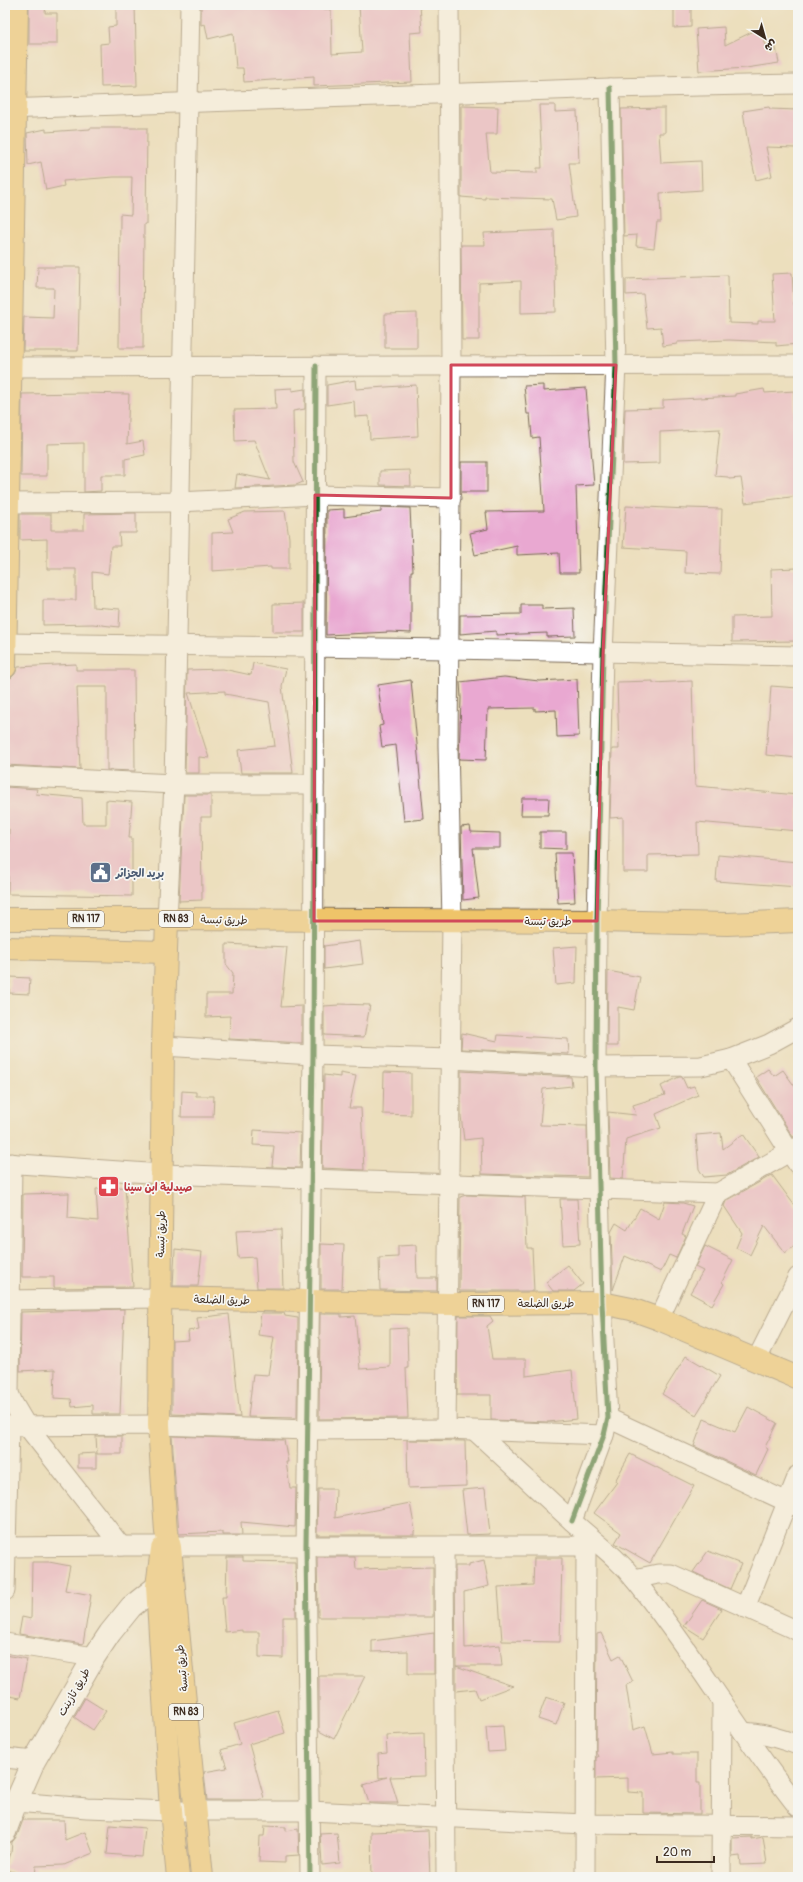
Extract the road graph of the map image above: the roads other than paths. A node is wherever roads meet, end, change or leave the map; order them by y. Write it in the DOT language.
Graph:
graph roads {
  1 [pos="17,5"];
  2 [pos="190,5"];
  3 [pos="448,5"];
  4 [pos="798,84"];
  5 [pos="610,88"];
  6 [pos="449,94"];
  7 [pos="188,103"];
  8 [pos="10,109"];
  9 [pos="9,242"];
  10 [pos="182,365"];
  11 [pos="616,365"];
  12 [pos="798,365"];
  13 [pos="316,366"];
  14 [pos="452,366"];
  15 [pos="8,367"];
  16 [pos="315,495"];
  17 [pos="451,498"];
  18 [pos="179,502"];
  19 [pos="7,503"];
  20 [pos="6,643"];
  21 [pos="176,645"];
  22 [pos="315,648"];
  23 [pos="448,649"];
  24 [pos="603,652"];
  25 [pos="798,656"];
  26 [pos="5,667"];
  27 [pos="5,776"];
  28 [pos="174,784"];
  29 [pos="314,784"];
  30 [pos="5,919"];
  31 [pos="167,919"];
  32 [pos="452,920"];
  33 [pos="314,921"];
  34 [pos="597,921"];
  35 [pos="798,921"];
  36 [pos="5,948"];
  37 [pos="166,952"];
  38 [pos="798,1028"];
  39 [pos="163,1046"];
  40 [pos="313,1055"];
  41 [pos="450,1059"];
  42 [pos="731,1059"];
  43 [pos="596,1066"];
  44 [pos="795,1155"];
  45 [pos="8,1163"];
  46 [pos="162,1174"];
  47 [pos="311,1180"];
  48 [pos="449,1184"];
  49 [pos="600,1188"];
  50 [pos="718,1193"];
  51 [pos="798,1277"];
  52 [pos="160,1298"];
  53 [pos="8,1300"];
  54 [pos="309,1302"];
  55 [pos="602,1303"];
  56 [pos="448,1304"];
  57 [pos="659,1319"];
  58 [pos="757,1359"];
  59 [pos="798,1378"];
  60 [pos="7,1390"];
  61 [pos="159,1425"];
  62 [pos="13,1426"];
  63 [pos="606,1427"];
  64 [pos="446,1429"];
  65 [pos="307,1430"];
  66 [pos="475,1431"];
  67 [pos="798,1475"];
  68 [pos="792,1504"];
  69 [pos="572,1521"];
  70 [pos="587,1541"];
  71 [pos="166,1542"];
  72 [pos="121,1546"];
  73 [pos="306,1546"];
  74 [pos="444,1546"];
  75 [pos="6,1547"];
  76 [pos="634,1579"];
  77 [pos="165,1580"];
  78 [pos="5,1592"];
  79 [pos="745,1608"];
  80 [pos="798,1631"];
  81 [pos="5,1643"];
  82 [pos="94,1657"];
  83 [pos="722,1701"];
  84 [pos="743,1732"];
  85 [pos="798,1745"];
  86 [pos="5,1758"];
  87 [pos="34,1761"];
  88 [pos="16,1802"];
  89 [pos="798,1807"];
  90 [pos="196,1810"];
  91 [pos="171,1811"];
  92 [pos="309,1811"];
  93 [pos="446,1817"];
  94 [pos="586,1824"];
  95 [pos="721,1826"];
  96 [pos="798,1826"];
  97 [pos="5,1832"];
  98 [pos="178,1877"];
  99 [pos="202,1877"];
  100 [pos="310,1877"];
  101 [pos="446,1877"];
  102 [pos="585,1877"];
  103 [pos="721,1877"];
  1 -- 8 [label="main road"];
  2 -- 7 [label="street"];
  3 -- 6 [label="street"];
  4 -- 5 [label="street"];
  5 -- 6 [label="street"];
  5 -- 11 [label="street"];
  6 -- 7 [label="street"];
  6 -- 14 [label="street"];
  7 -- 8 [label="street"];
  7 -- 10 [label="street"];
  8 -- 9 [label="main road"];
  9 -- 15 [label="main road"];
  10 -- 13 [label="street"];
  10 -- 15 [label="street"];
  10 -- 18 [label="street"];
  11 -- 12 [label="street"];
  11 -- 14 [label="street"];
  11 -- 24 [label="street"];
  13 -- 14 [label="street"];
  13 -- 16 [label="street"];
  14 -- 17 [label="street"];
  15 -- 19 [label="main road"];
  16 -- 17 [label="street"];
  16 -- 18 [label="street"];
  16 -- 22 [label="street"];
  17 -- 23 [label="street"];
  18 -- 19 [label="street"];
  18 -- 21 [label="street"];
  19 -- 20 [label="main road"];
  20 -- 21 [label="street"];
  20 -- 26 [label="main road"];
  21 -- 22 [label="street"];
  21 -- 28 [label="street"];
  22 -- 23 [label="street"];
  22 -- 29 [label="street"];
  23 -- 24 [label="street"];
  23 -- 32 [label="street"];
  24 -- 25 [label="street"];
  24 -- 34 [label="street"];
  27 -- 28 [label="street"];
  28 -- 29 [label="street"];
  28 -- 31 [label="street"];
  29 -- 33 [label="street"];
  30 -- 31 [label="main road, RN 117"];
  31 -- 33 [label="main road, طريق تبسة / RN 83"];
  31 -- 37 [label="main road, طريق تبسة / RN 83"];
  32 -- 33 [label="main road, طريق تبسة / RN 83"];
  32 -- 34 [label="main road, طريق تبسة / RN 83"];
  32 -- 41 [label="street"];
  33 -- 40 [label="street"];
  34 -- 35 [label="main road, طريق تبسة / RN 83"];
  34 -- 43 [label="street"];
  36 -- 37 [label="main road"];
  37 -- 39 [label="main road, طريق تبسة / RN 83"];
  38 -- 42 [label="street"];
  39 -- 40 [label="street"];
  39 -- 46 [label="main road, طريق تبسة / RN 83"];
  40 -- 41 [label="street"];
  40 -- 47 [label="street"];
  41 -- 43 [label="street"];
  41 -- 48 [label="street"];
  42 -- 43 [label="street"];
  42 -- 44 [label="street"];
  43 -- 49 [label="street"];
  44 -- 50 [label="street"];
  45 -- 46 [label="street"];
  45 -- 53 [label="street"];
  46 -- 47 [label="street"];
  46 -- 52 [label="main road, طريق تبسة / RN 83"];
  47 -- 48 [label="street"];
  47 -- 54 [label="street"];
  48 -- 49 [label="street"];
  48 -- 56 [label="street"];
  49 -- 50 [label="street"];
  49 -- 55 [label="street"];
  50 -- 57 [label="street"];
  51 -- 58 [label="street"];
  52 -- 53 [label="street"];
  52 -- 54 [label="main road, طريق الضلعة / RN 117"];
  52 -- 61 [label="main road, طريق تبسة / RN 83"];
  53 -- 60 [label="street"];
  54 -- 56 [label="main road, طريق الضلعة / RN 117"];
  54 -- 65 [label="street"];
  55 -- 56 [label="main road, طريق الضلعة / RN 117"];
  55 -- 57 [label="main road, طريق الضلعة / RN 117"];
  55 -- 63 [label="street"];
  56 -- 64 [label="street"];
  57 -- 58 [label="main road, طريق الضلعة / RN 117"];
  58 -- 59 [label="main road, طريق الضلعة / RN 117"];
  60 -- 62 [label="street"];
  61 -- 62 [label="street"];
  61 -- 65 [label="street"];
  61 -- 71 [label="main road, طريق تبسة / RN 83"];
  62 -- 72 [label="street"];
  62 -- 75 [label="street"];
  63 -- 66 [label="street"];
  63 -- 68 [label="street"];
  63 -- 69 [label="street"];
  64 -- 65 [label="street"];
  64 -- 66 [label="street"];
  65 -- 73 [label="street"];
  66 -- 69 [label="street"];
  67 -- 68 [label="street"];
  68 -- 79 [label="street"];
  69 -- 70 [label="street"];
  70 -- 74 [label="street"];
  70 -- 76 [label="street"];
  70 -- 94 [label="street"];
  71 -- 72 [label="street"];
  71 -- 73 [label="street"];
  71 -- 77 [label="main road, طريق تبسة / RN 83"];
  72 -- 75 [label="street"];
  73 -- 74 [label="street"];
  73 -- 92 [label="street"];
  74 -- 93 [label="street"];
  75 -- 78 [label="street"];
  76 -- 79 [label="street"];
  76 -- 83 [label="street"];
  77 -- 82 [label="street, طريق تازبنت"];
  77 -- 90 [label="main road, طريق تبسة / RN 83"];
  77 -- 91 [label="main road, طريق تبسة / RN 83"];
  79 -- 80 [label="street"];
  81 -- 82 [label="street"];
  82 -- 87 [label="street, طريق تازبنت"];
  83 -- 84 [label="street"];
  83 -- 95 [label="street"];
  84 -- 85 [label="street"];
  84 -- 89 [label="street"];
  86 -- 87 [label="street"];
  87 -- 88 [label="street, طريق تازبنت"];
  88 -- 91 [label="street"];
  88 -- 97 [label="street, طريق تازبنت"];
  90 -- 91 [label="street"];
  90 -- 92 [label="street"];
  90 -- 99 [label="main road, طريق تبسة / RN 83"];
  91 -- 98 [label="main road, طريق تبسة / RN 83"];
  92 -- 93 [label="street"];
  92 -- 100 [label="street"];
  93 -- 94 [label="street"];
  93 -- 101 [label="street"];
  94 -- 95 [label="street"];
  94 -- 102 [label="street"];
  95 -- 96 [label="street"];
  95 -- 103 [label="street"];
}
